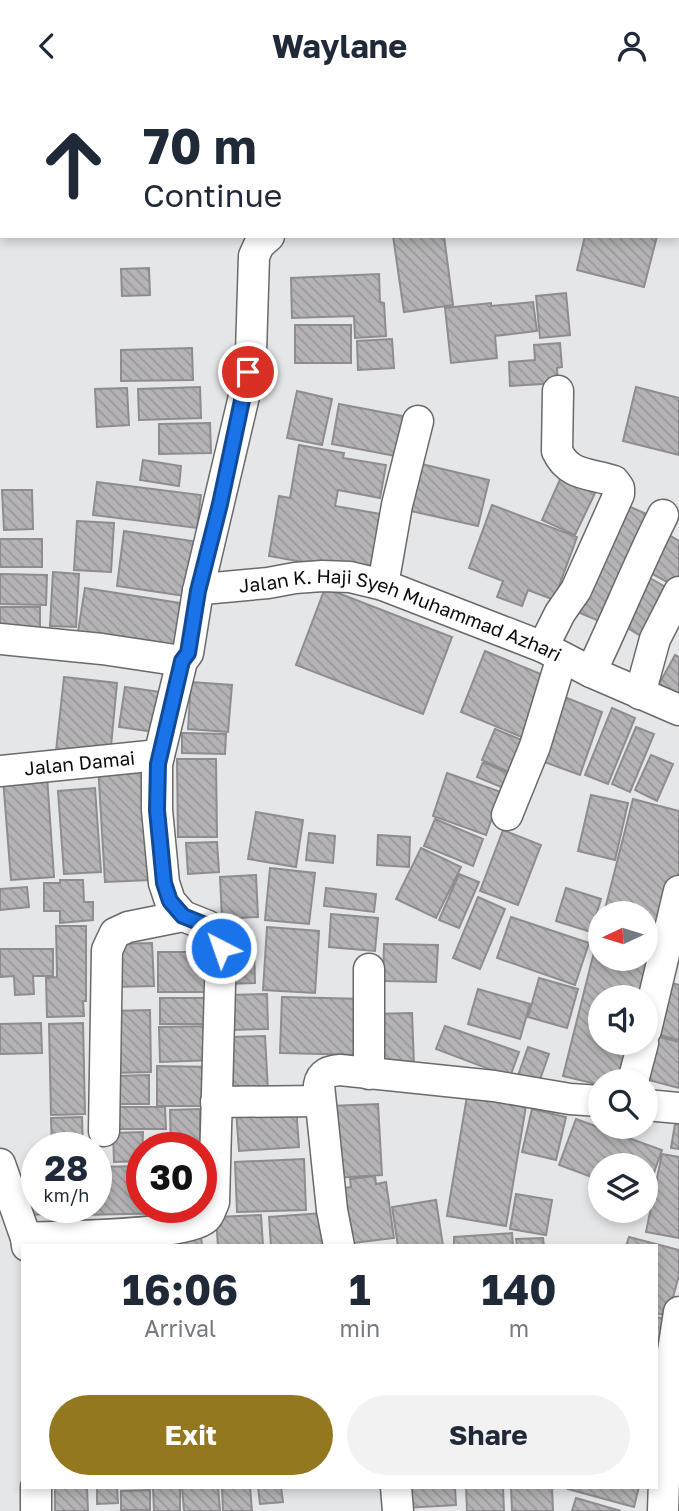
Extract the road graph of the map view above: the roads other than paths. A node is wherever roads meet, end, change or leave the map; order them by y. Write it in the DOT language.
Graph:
graph roads {
  1 [pos="267,238"];
  2 [pos="558,391"];
  3 [pos="418,421"];
  4 [pos="663,516"];
  5 [pos="383,585"];
  6 [pos="198,591"];
  7 [pos="679,592"];
  8 [pos="0,639"];
  9 [pos="552,652"];
  10 [pos="182,661"];
  11 [pos="591,672"];
  12 [pos="640,694"];
  13 [pos="679,709"];
  14 [pos="159,755"];
  15 [pos="0,771"];
  16 [pos="507,815"];
  17 [pos="679,891"];
  18 [pos="183,916"];
  19 [pos="369,969"];
  20 [pos="657,985"];
  21 [pos="369,1074"];
  22 [pos="319,1093"];
  23 [pos="588,1100"];
  24 [pos="216,1102"];
  25 [pos="658,1106"];
  26 [pos="679,1108"];
  27 [pos="104,1131"];
  28 [pos="0,1164"];
  29 [pos="144,1239"];
  30 [pos="26,1242"];
  31 [pos="339,1244"];
  32 [pos="679,1312"];
  33 [pos="36,1489"];
  34 [pos="396,1489"];
  35 [pos="36,1511"];
  36 [pos="398,1511"];
  37 [pos="663,1511"];
  1 -- 6 [label="street"];
  2 -- 9 [label="street"];
  3 -- 5 [label="street"];
  4 -- 11 [label="street"];
  5 -- 6 [label="street, Jalan K. Haji Syeh Muhammad Azhari"];
  5 -- 9 [label="street, Jalan K. Haji Syeh Muhammad Azhari"];
  6 -- 10 [label="street"];
  7 -- 12 [label="street"];
  8 -- 10 [label="street"];
  9 -- 11 [label="street, Jalan K. Haji Syeh Muhammad Azhari"];
  9 -- 16 [label="street"];
  10 -- 14 [label="street"];
  11 -- 12 [label="street, Jalan K. Haji Syeh Muhammad Azhari"];
  12 -- 13 [label="street, Jalan K. Haji Syeh Muhammad Azhari"];
  14 -- 15 [label="street, Jalan Damai"];
  14 -- 18 [label="street"];
  17 -- 20 [label="street"];
  18 -- 24 [label="street"];
  18 -- 27 [label="street"];
  19 -- 21 [label="street"];
  21 -- 22 [label="street"];
  21 -- 23 [label="street"];
  22 -- 24 [label="street"];
  22 -- 31 [label="street"];
  24 -- 29 [label="street"];
  25 -- 26 [label="street"];
  28 -- 30 [label="street"];
  29 -- 30 [label="street"];
  32 -- 37 [label="street"];
  33 -- 35 [label="street"];
  34 -- 36 [label="street"];
}
